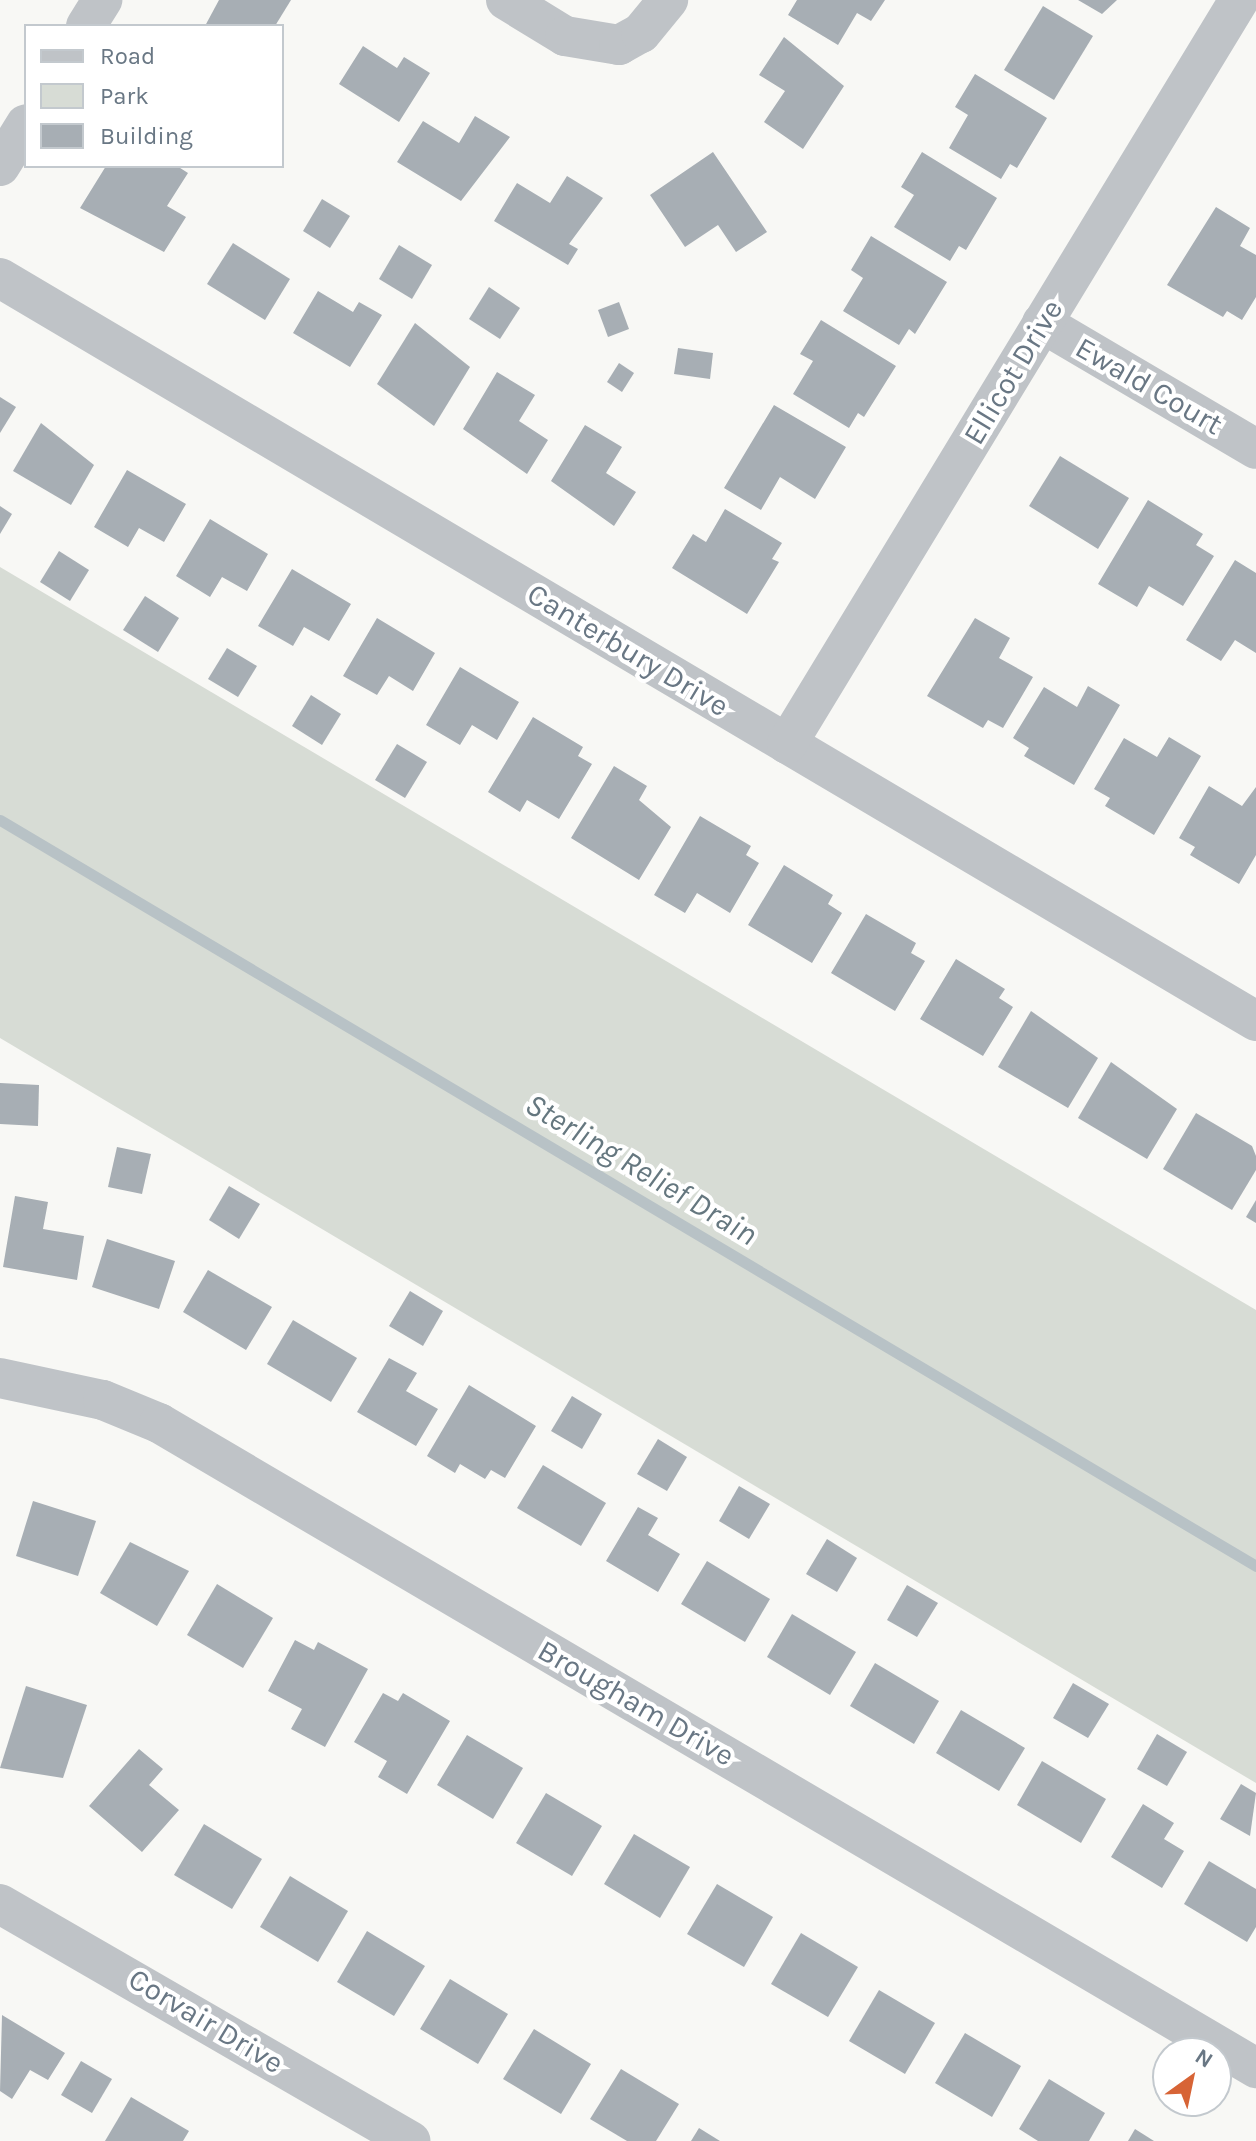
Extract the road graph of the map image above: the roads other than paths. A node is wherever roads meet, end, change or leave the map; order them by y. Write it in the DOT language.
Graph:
graph roads {
  1 [pos="102,0"];
  2 [pos="506,0"];
  3 [pos="668,0"];
  4 [pos="1239,0"];
  5 [pos="87,24"];
  6 [pos="24,127"];
  7 [pos="0,166"];
  8 [pos="0,278"];
  9 [pos="1042,323"];
  10 [pos="1256,449"];
  11 [pos="787,744"];
  12 [pos="1256,1021"];
  13 [pos="0,1378"];
  14 [pos="0,1904"];
  15 [pos="1256,2068"];
  16 [pos="410,2141"];
  1 -- 5 [label="street"];
  2 -- 3 [label="street"];
  4 -- 9 [label="street, Ellicot Drive"];
  6 -- 7 [label="street"];
  8 -- 11 [label="street, Canterbury Drive"];
  9 -- 10 [label="street, Ewald Court"];
  9 -- 11 [label="street, Ellicot Drive"];
  11 -- 12 [label="street, Canterbury Drive"];
  13 -- 15 [label="street, Brougham Drive"];
  14 -- 16 [label="street, Corvair Drive"];
}
